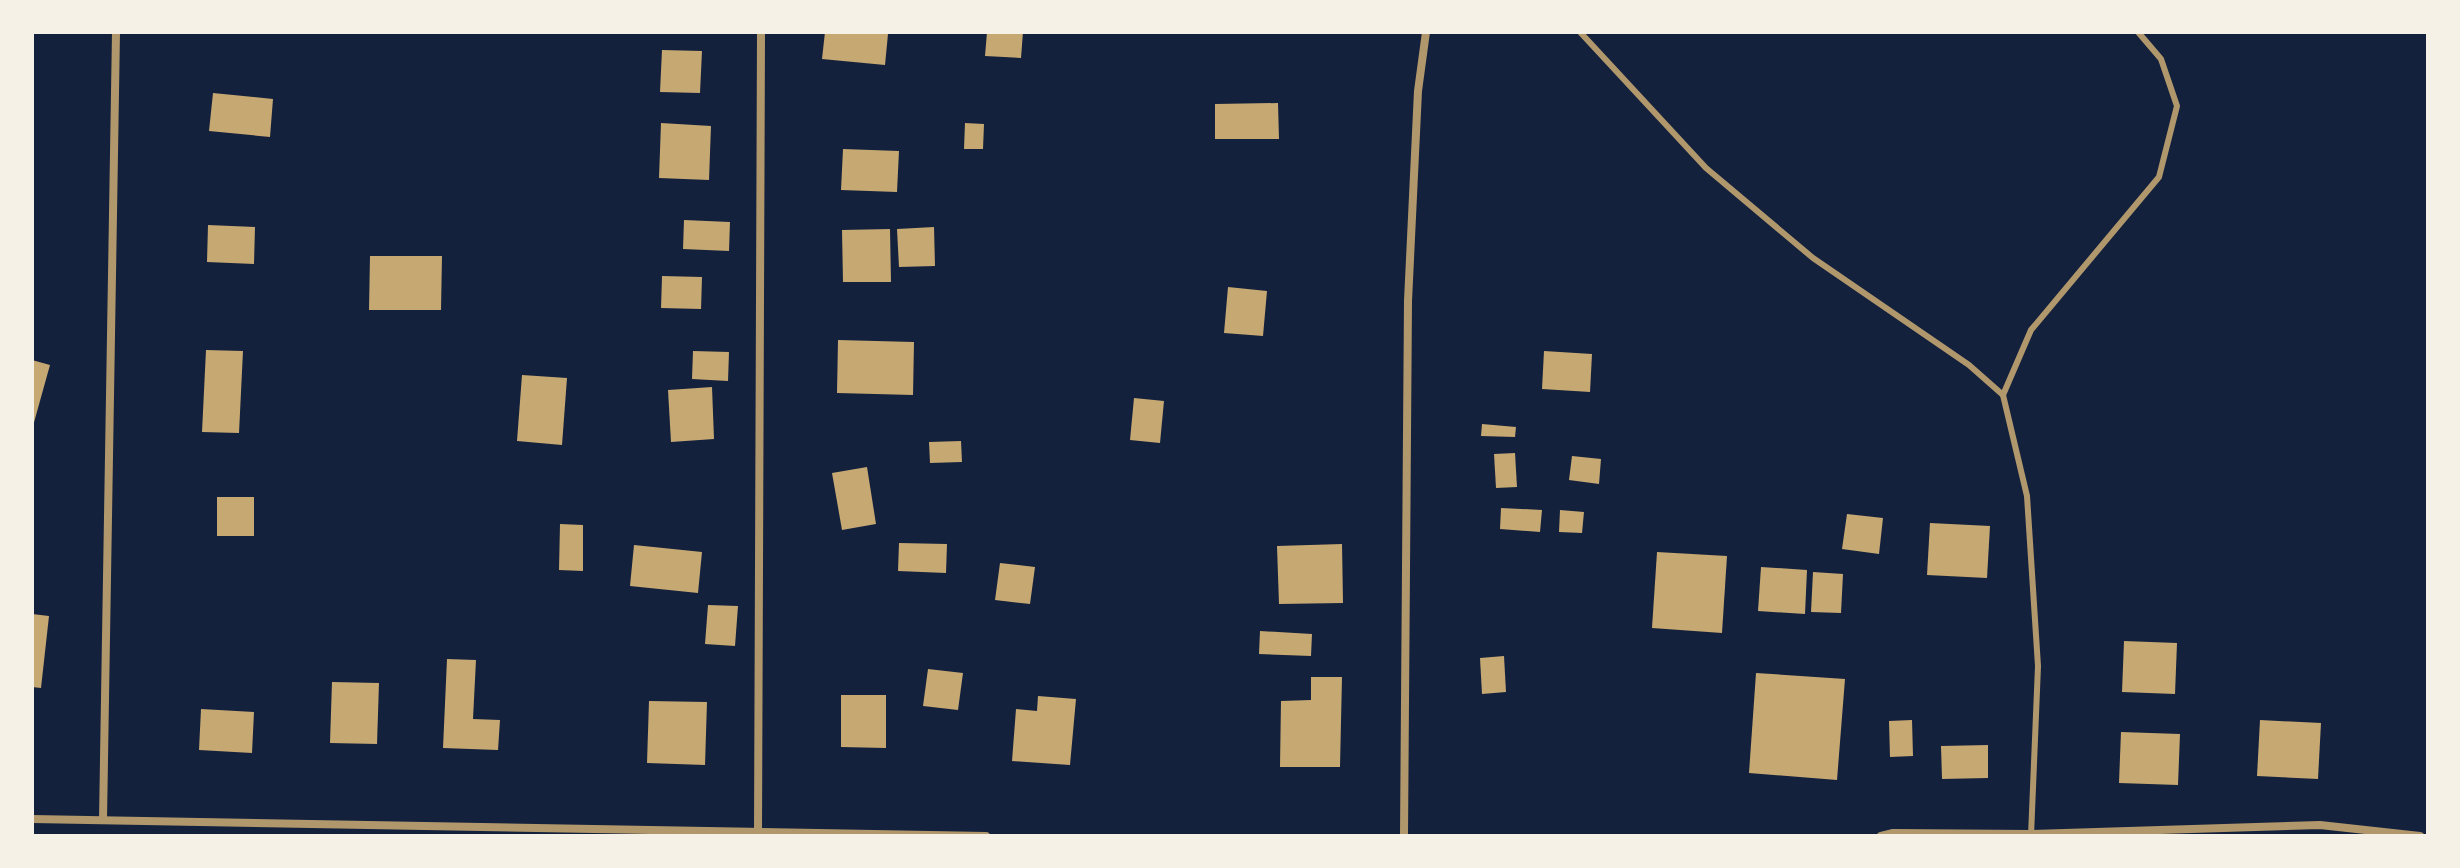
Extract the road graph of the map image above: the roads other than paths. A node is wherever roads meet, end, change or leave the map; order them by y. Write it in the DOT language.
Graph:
graph roads {
  1 [pos="116,32"];
  2 [pos="761,32"];
  3 [pos="1426,32"];
  4 [pos="1580,32"];
  5 [pos="2138,32"];
  6 [pos="2003,395"];
  7 [pos="32,819"];
  8 [pos="103,820"];
  9 [pos="758,834"];
  10 [pos="2031,835"];
  11 [pos="986,836"];
  12 [pos="1404,836"];
  13 [pos="1881,836"];
  14 [pos="2420,836"];
  1 -- 8 [label="street"];
  2 -- 9 [label="street"];
  3 -- 12 [label="street"];
  4 -- 6 [label="lane"];
  5 -- 6 [label="lane"];
  6 -- 10 [label="lane"];
  7 -- 8 [label="street"];
  8 -- 9 [label="street"];
  9 -- 11 [label="street"];
  10 -- 13 [label="street"];
  10 -- 14 [label="street"];
}
